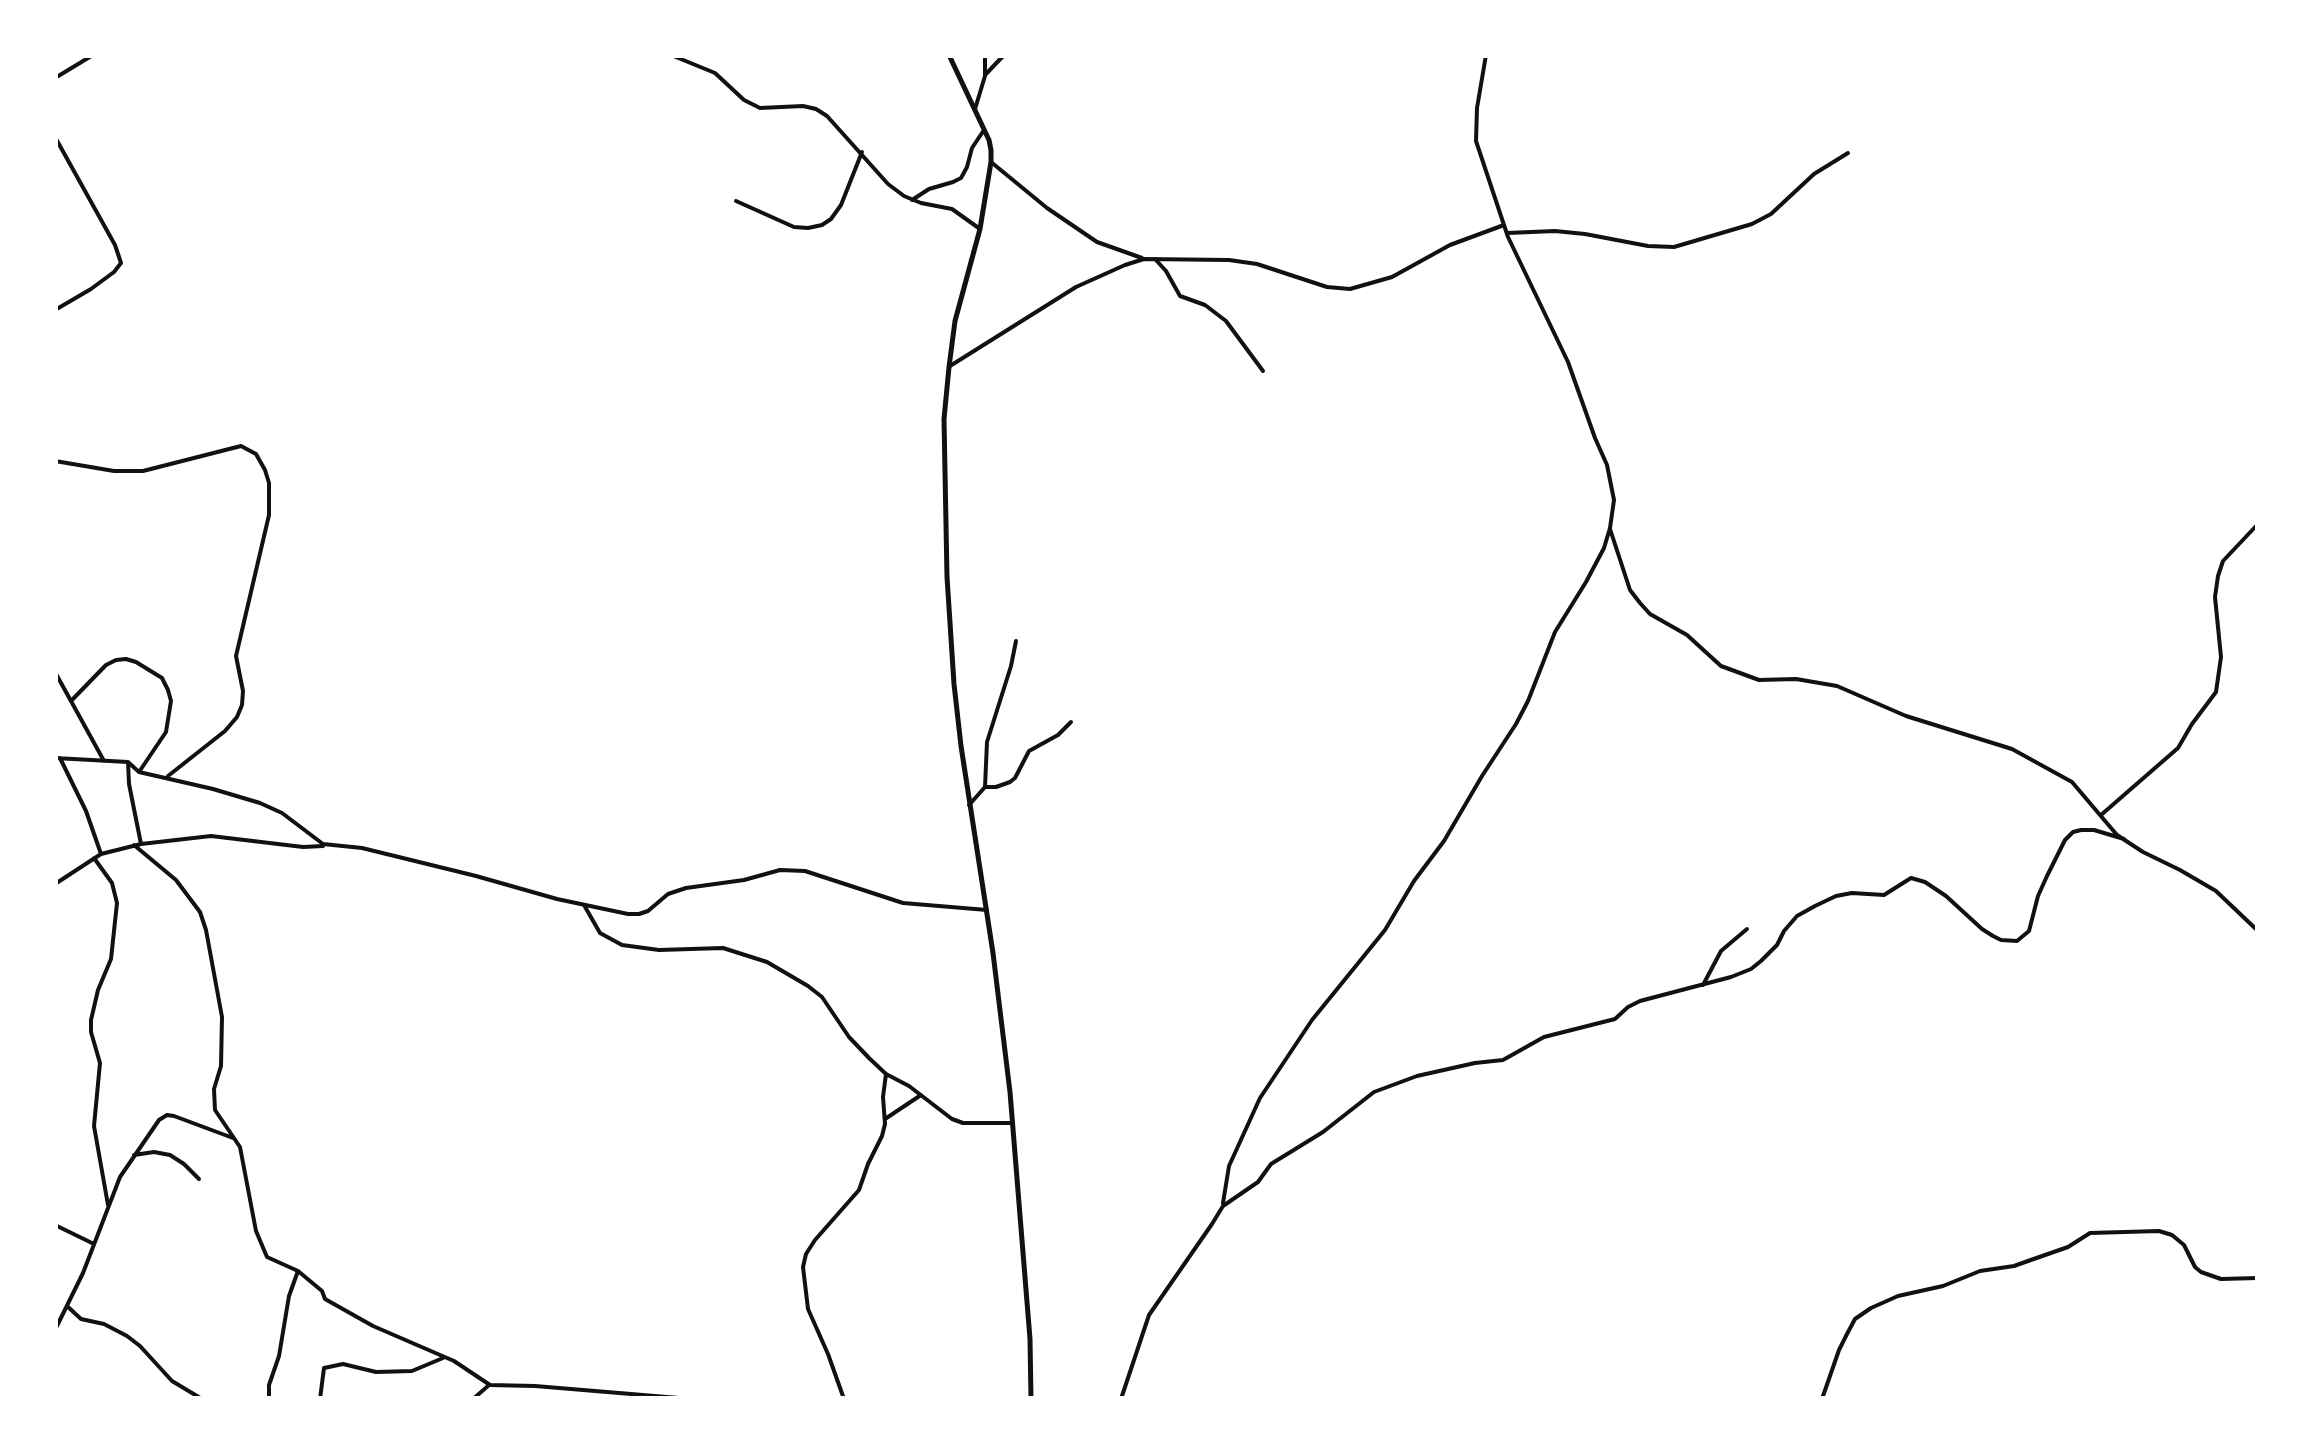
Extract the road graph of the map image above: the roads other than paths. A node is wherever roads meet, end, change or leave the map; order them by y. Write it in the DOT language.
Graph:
graph roads {
  1 [pos="94,55"];
  2 [pos="672,55"];
  3 [pos="949,55"];
  4 [pos="985,55"];
  5 [pos="1004,55"];
  6 [pos="1486,55"];
  7 [pos="985,76"];
  8 [pos="55,78"];
  9 [pos="974,110"];
  10 [pos="984,130"];
  11 [pos="55,137"];
  12 [pos="862,152"];
  13 [pos="1848,153"];
  14 [pos="992,162"];
  15 [pos="912,200"];
  16 [pos="736,201"];
  17 [pos="1504,225"];
  18 [pos="980,229"];
  19 [pos="1506,233"];
  20 [pos="1144,258"];
  21 [pos="1154,258"];
  22 [pos="55,310"];
  23 [pos="949,367"];
  24 [pos="1263,371"];
  25 [pos="55,460"];
  26 [pos="2258,524"];
  27 [pos="1610,528"];
  28 [pos="55,620"];
  29 [pos="55,640"];
  30 [pos="1016,641"];
  31 [pos="55,672"];
  32 [pos="72,700"];
  33 [pos="1072,722"];
  34 [pos="58,758"];
  35 [pos="104,760"];
  36 [pos="128,762"];
  37 [pos="138,772"];
  38 [pos="166,778"];
  39 [pos="985,787"];
  40 [pos="969,805"];
  41 [pos="2101,815"];
  42 [pos="2124,840"];
  43 [pos="142,844"];
  44 [pos="134,845"];
  45 [pos="333,846"];
  46 [pos="100,854"];
  47 [pos="94,858"];
  48 [pos="55,884"];
  49 [pos="584,904"];
  50 [pos="987,910"];
  51 [pos="1747,929"];
  52 [pos="2258,931"];
  53 [pos="1703,985"];
  54 [pos="886,1074"];
  55 [pos="922,1094"];
  56 [pos="885,1119"];
  57 [pos="1012,1122"];
  58 [pos="234,1138"];
  59 [pos="134,1155"];
  60 [pos="199,1179"];
  61 [pos="108,1205"];
  62 [pos="1223,1206"];
  63 [pos="55,1225"];
  64 [pos="94,1244"];
  65 [pos="298,1271"];
  66 [pos="2258,1278"];
  67 [pos="67,1306"];
  68 [pos="55,1330"];
  69 [pos="444,1357"];
  70 [pos="490,1385"];
  71 [pos="269,1397"];
  72 [pos="202,1399"];
  73 [pos="258,1399"];
  74 [pos="320,1399"];
  75 [pos="473,1399"];
  76 [pos="690,1399"];
  77 [pos="844,1399"];
  78 [pos="1031,1399"];
  79 [pos="1121,1399"];
  80 [pos="1822,1399"];
  1 -- 8 [label="street"];
  2 -- 12 [label="street"];
  3 -- 9 [label="street"];
  4 -- 7 [label="street"];
  5 -- 7 [label="street"];
  6 -- 17 [label="street"];
  7 -- 9 [label="street"];
  9 -- 10 [label="street"];
  10 -- 14 [label="street"];
  10 -- 15 [label="street"];
  11 -- 22 [label="street"];
  12 -- 15 [label="street"];
  12 -- 16 [label="street"];
  13 -- 19 [label="street"];
  14 -- 18 [label="street"];
  14 -- 20 [label="street"];
  15 -- 18 [label="street"];
  17 -- 19 [label="street"];
  17 -- 21 [label="street"];
  18 -- 23 [label="street"];
  19 -- 27 [label="street"];
  20 -- 21 [label="street"];
  20 -- 23 [label="street"];
  21 -- 24 [label="street"];
  23 -- 40 [label="street"];
  25 -- 38 [label="street"];
  26 -- 41 [label="street"];
  27 -- 41 [label="street"];
  27 -- 62 [label="street"];
  28 -- 29 [label="street"];
  30 -- 39 [label="street"];
  31 -- 32 [label="street"];
  32 -- 35 [label="street"];
  32 -- 37 [label="street"];
  33 -- 39 [label="street"];
  34 -- 35 [label="street"];
  34 -- 46 [label="street"];
  35 -- 36 [label="street"];
  36 -- 37 [label="street"];
  36 -- 43 [label="street"];
  37 -- 38 [label="street"];
  38 -- 45 [label="street"];
  39 -- 40 [label="street"];
  40 -- 50 [label="street"];
  41 -- 42 [label="street"];
  42 -- 52 [label="street"];
  42 -- 53 [label="street"];
  43 -- 44 [label="street"];
  43 -- 45 [label="street"];
  44 -- 46 [label="street"];
  44 -- 58 [label="street"];
  45 -- 49 [label="street"];
  46 -- 47 [label="street"];
  47 -- 48 [label="street"];
  47 -- 61 [label="street"];
  49 -- 50 [label="street"];
  49 -- 54 [label="street"];
  50 -- 57 [label="street"];
  51 -- 53 [label="street"];
  53 -- 62 [label="street"];
  54 -- 55 [label="street"];
  54 -- 56 [label="street"];
  55 -- 56 [label="street"];
  55 -- 57 [label="street"];
  56 -- 77 [label="street"];
  57 -- 78 [label="street"];
  58 -- 59 [label="street"];
  58 -- 65 [label="street"];
  59 -- 60 [label="street"];
  59 -- 61 [label="street"];
  61 -- 64 [label="street"];
  62 -- 79 [label="street"];
  63 -- 64 [label="street"];
  64 -- 67 [label="street"];
  65 -- 69 [label="street"];
  65 -- 71 [label="street"];
  66 -- 80 [label="street"];
  67 -- 68 [label="street"];
  67 -- 72 [label="street"];
  69 -- 70 [label="street"];
  69 -- 74 [label="street"];
  70 -- 75 [label="street"];
  70 -- 76 [label="street"];
  71 -- 73 [label="street"];
}
